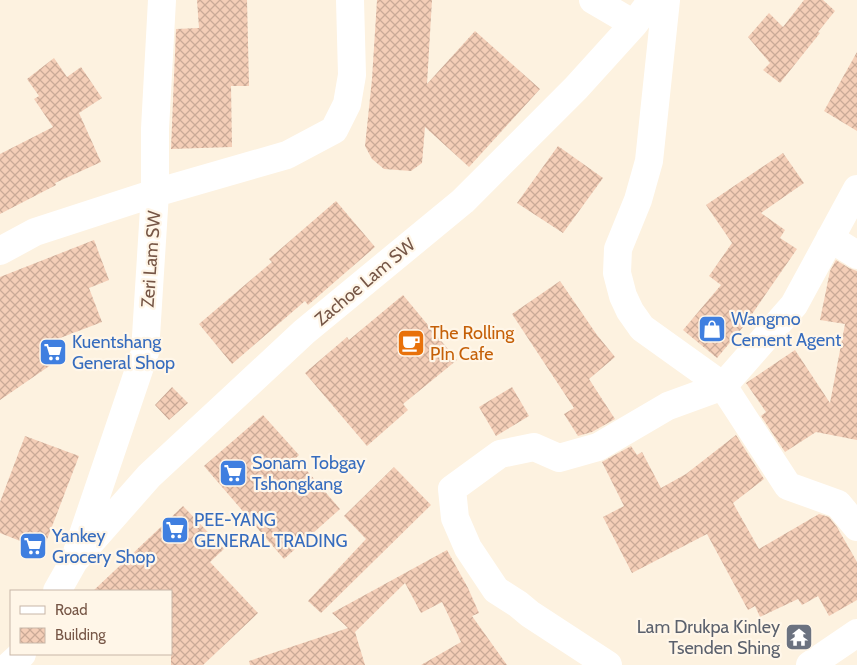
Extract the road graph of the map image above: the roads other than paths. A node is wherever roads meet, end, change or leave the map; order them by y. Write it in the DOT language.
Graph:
graph roads {
  1 [pos="162,0"];
  2 [pos="350,0"];
  3 [pos="593,0"];
  4 [pos="652,0"];
  5 [pos="666,0"];
  6 [pos="634,24"];
  7 [pos="857,189"];
  8 [pos="155,193"];
  9 [pos="830,238"];
  10 [pos="0,251"];
  11 [pos="857,255"];
  12 [pos="723,386"];
  13 [pos="857,527"];
  14 [pos="74,561"];
  15 [pos="58,590"];
  16 [pos="857,633"];
  17 [pos="21,655"];
  18 [pos="10,665"];
  19 [pos="608,665"];
  20 [pos="810,665"];
  1 -- 8 [label="street, Zeri Lam SW"];
  2 -- 8 [label="street"];
  3 -- 6 [label="street"];
  4 -- 6 [label="street, Zachoe Lam SW"];
  5 -- 12 [label="street"];
  6 -- 14 [label="street, Zachoe Lam SW"];
  7 -- 9 [label="street"];
  8 -- 10 [label="street"];
  8 -- 14 [label="street, Zeri Lam SW"];
  9 -- 11 [label="street"];
  9 -- 12 [label="street"];
  12 -- 13 [label="street"];
  12 -- 19 [label="street"];
  14 -- 15 [label="street, Zeri Lam SW"];
  16 -- 20 [label="street"];
  17 -- 18 [label="street"];
}
